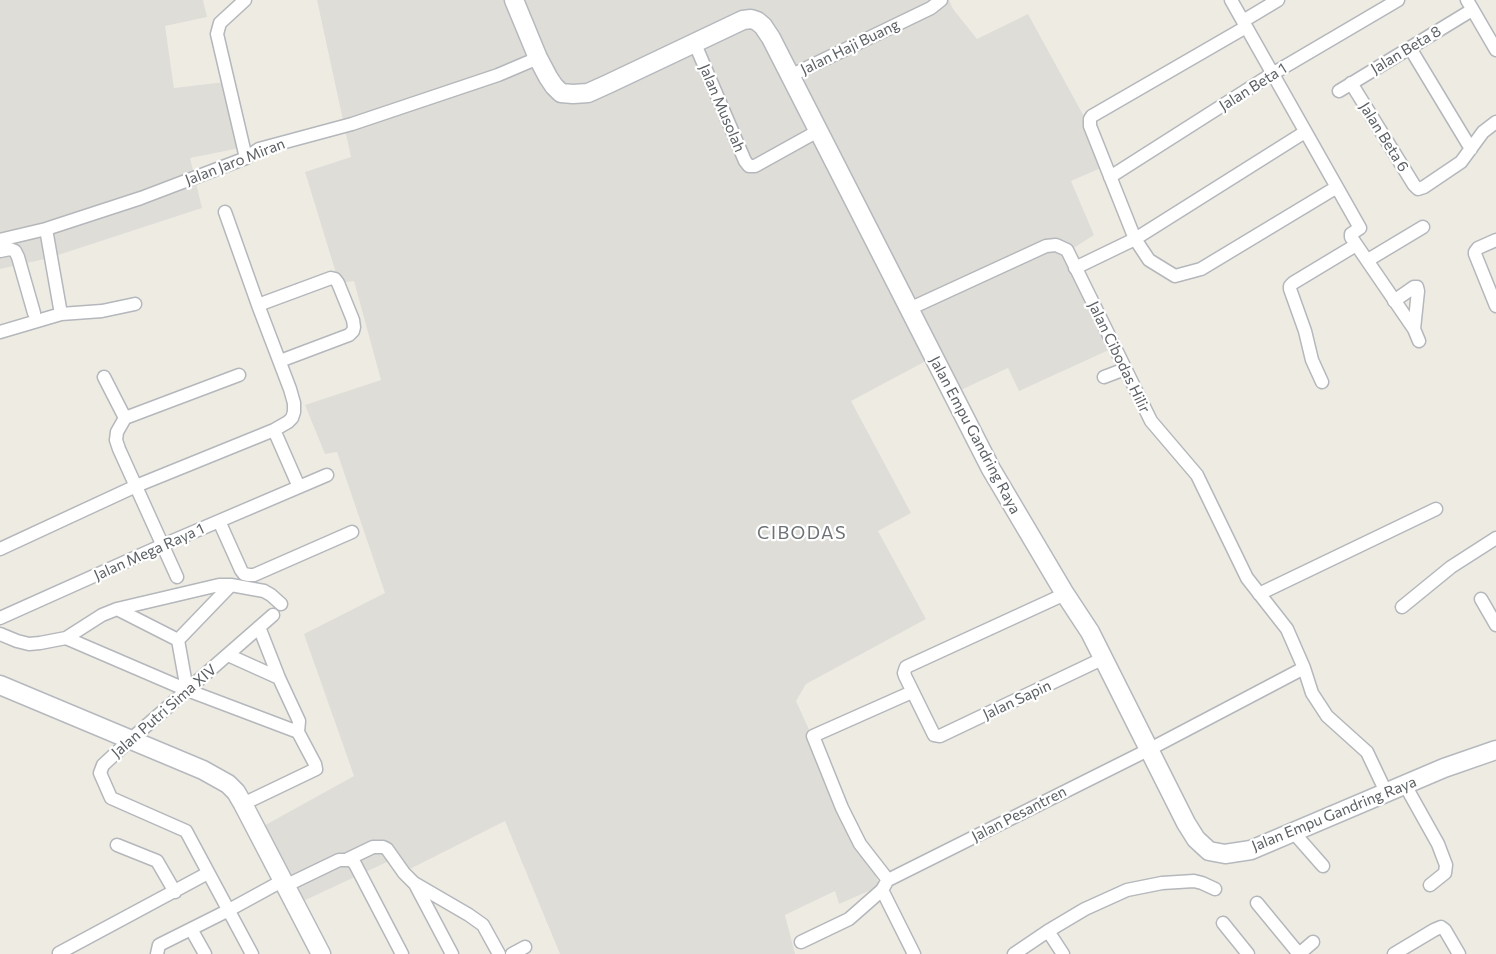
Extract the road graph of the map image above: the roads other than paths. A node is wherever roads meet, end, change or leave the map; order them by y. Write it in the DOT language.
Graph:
graph roads {
  1 [pos="245,0"];
  2 [pos="514,0"];
  3 [pos="941,0"];
  4 [pos="1231,0"];
  5 [pos="1278,0"];
  6 [pos="1398,0"];
  7 [pos="1381,4"];
  8 [pos="1470,5"];
  9 [pos="1245,24"];
  10 [pos="695,44"];
  11 [pos="1410,48"];
  12 [pos="1496,50"];
  13 [pos="538,58"];
  14 [pos="1273,74"];
  15 [pos="790,76"];
  16 [pos="1351,84"];
  17 [pos="1339,91"];
  18 [pos="1496,122"];
  19 [pos="818,130"];
  20 [pos="1305,132"];
  21 [pos="1471,149"];
  22 [pos="246,158"];
  23 [pos="1110,177"];
  24 [pos="1337,187"];
  25 [pos="225,212"];
  26 [pos="1423,226"];
  27 [pos="46,229"];
  28 [pos="1135,239"];
  29 [pos="0,240"];
  30 [pos="1496,240"];
  31 [pos="1356,245"];
  32 [pos="0,251"];
  33 [pos="1368,260"];
  34 [pos="1076,268"];
  35 [pos="1394,301"];
  36 [pos="135,304"];
  37 [pos="258,305"];
  38 [pos="1496,306"];
  39 [pos="909,309"];
  40 [pos="34,313"];
  41 [pos="61,314"];
  42 [pos="0,332"];
  43 [pos="280,361"];
  44 [pos="1125,369"];
  45 [pos="239,375"];
  46 [pos="104,377"];
  47 [pos="1104,377"];
  48 [pos="1322,382"];
  49 [pos="125,418"];
  50 [pos="274,430"];
  51 [pos="327,475"];
  52 [pos="136,486"];
  53 [pos="299,487"];
  54 [pos="1436,509"];
  55 [pos="219,521"];
  56 [pos="352,532"];
  57 [pos="1496,538"];
  58 [pos="163,545"];
  59 [pos="0,549"];
  60 [pos="177,577"];
  61 [pos="231,585"];
  62 [pos="1065,594"];
  63 [pos="1259,594"];
  64 [pos="1480,599"];
  65 [pos="281,603"];
  66 [pos="1402,607"];
  67 [pos="117,609"];
  68 [pos="273,615"];
  69 [pos="0,618"];
  70 [pos="1496,625"];
  71 [pos="259,627"];
  72 [pos="0,634"];
  73 [pos="66,638"];
  74 [pos="178,640"];
  75 [pos="228,655"];
  76 [pos="1104,658"];
  77 [pos="1304,668"];
  78 [pos="279,678"];
  79 [pos="0,685"];
  80 [pos="187,690"];
  81 [pos="912,692"];
  82 [pos="298,732"];
  83 [pos="130,740"];
  84 [pos="1150,748"];
  85 [pos="1496,750"];
  86 [pos="1405,786"];
  87 [pos="1386,792"];
  88 [pos="243,804"];
  89 [pos="1294,833"];
  90 [pos="117,845"];
  91 [pos="348,859"];
  92 [pos="1323,866"];
  93 [pos="208,873"];
  94 [pos="283,883"];
  95 [pos="414,883"];
  96 [pos="885,885"];
  97 [pos="1430,885"];
  98 [pos="1215,889"];
  99 [pos="175,892"];
  100 [pos="1257,903"];
  101 [pos="229,910"];
  102 [pos="1223,923"];
  103 [pos="191,929"];
  104 [pos="1048,931"];
  105 [pos="801,942"];
  106 [pos="1313,942"];
  107 [pos="525,947"];
  108 [pos="160,951"];
  109 [pos="59,953"];
  110 [pos="205,954"];
  111 [pos="252,954"];
  112 [pos="321,954"];
  113 [pos="402,954"];
  114 [pos="452,954"];
  115 [pos="499,954"];
  116 [pos="512,954"];
  117 [pos="914,954"];
  118 [pos="1014,954"];
  119 [pos="1063,954"];
  120 [pos="1248,954"];
  121 [pos="1394,954"];
  122 [pos="1458,954"];
  1 -- 22 [label="street"];
  2 -- 13 [label="street, Jalan Empu Gandring Raya"];
  3 -- 15 [label="street, Jalan Haji Buang"];
  4 -- 9 [label="street"];
  5 -- 9 [label="street"];
  6 -- 7 [label="street, Jalan Beta 1"];
  7 -- 14 [label="street, Jalan Beta 1"];
  8 -- 11 [label="street, Jalan Beta 8"];
  8 -- 12 [label="street"];
  9 -- 14 [label="street"];
  9 -- 23 [label="street"];
  10 -- 13 [label="street, Jalan Empu Gandring Raya"];
  10 -- 15 [label="street, Jalan Empu Gandring Raya"];
  10 -- 19 [label="street, Jalan Musolah"];
  11 -- 16 [label="street, Jalan Beta 8"];
  11 -- 21 [label="street"];
  13 -- 22 [label="street, Jalan Jaro Miran"];
  14 -- 20 [label="street"];
  14 -- 23 [label="street, Jalan Beta 1"];
  15 -- 19 [label="street, Jalan Empu Gandring Raya"];
  16 -- 17 [label="street, Jalan Beta 8"];
  16 -- 21 [label="street, Jalan Beta 6"];
  18 -- 21 [label="street"];
  19 -- 39 [label="street, Jalan Empu Gandring Raya"];
  20 -- 24 [label="street"];
  20 -- 28 [label="street"];
  22 -- 27 [label="street, Jalan Jaro Miran"];
  23 -- 28 [label="street"];
  24 -- 28 [label="street"];
  24 -- 31 [label="street"];
  25 -- 37 [label="street"];
  26 -- 33 [label="street"];
  27 -- 29 [label="street, Jalan Jaro Miran"];
  27 -- 41 [label="street"];
  28 -- 34 [label="street"];
  30 -- 38 [label="street"];
  31 -- 33 [label="street"];
  31 -- 48 [label="street"];
  32 -- 40 [label="street"];
  33 -- 35 [label="street"];
  34 -- 39 [label="street, Jalan Cibodas Hilir"];
  34 -- 44 [label="street, Jalan Cibodas Hilir"];
  35 -- 35 [label="street"];
  36 -- 41 [label="street"];
  37 -- 43 [label="street"];
  37 -- 43 [label="street"];
  39 -- 62 [label="street, Jalan Empu Gandring Raya"];
  41 -- 42 [label="street"];
  43 -- 50 [label="street"];
  44 -- 47 [label="street"];
  44 -- 63 [label="street, Jalan Cibodas Hilir"];
  45 -- 49 [label="street"];
  46 -- 49 [label="street"];
  49 -- 52 [label="street"];
  50 -- 52 [label="street"];
  50 -- 53 [label="street"];
  51 -- 53 [label="street, Jalan Mega Raya 1"];
  52 -- 58 [label="street"];
  52 -- 59 [label="street"];
  53 -- 55 [label="street, Jalan Mega Raya 1"];
  54 -- 63 [label="street"];
  55 -- 56 [label="street"];
  55 -- 58 [label="street, Jalan Mega Raya 1"];
  57 -- 66 [label="street"];
  58 -- 60 [label="street"];
  58 -- 69 [label="street, Jalan Mega Raya 1"];
  61 -- 65 [label="street"];
  61 -- 67 [label="street"];
  61 -- 74 [label="street"];
  62 -- 76 [label="street, Jalan Empu Gandring Raya"];
  62 -- 81 [label="street"];
  63 -- 77 [label="street, Jalan Cibodas Hilir"];
  64 -- 70 [label="street"];
  67 -- 73 [label="street"];
  67 -- 74 [label="street"];
  68 -- 71 [label="street, Jalan Putri Sima XIV"];
  71 -- 75 [label="street, Jalan Putri Sima XIV"];
  71 -- 78 [label="street"];
  72 -- 73 [label="street"];
  73 -- 80 [label="street"];
  74 -- 80 [label="street"];
  75 -- 78 [label="street"];
  75 -- 80 [label="street, Jalan Putri Sima XIV"];
  76 -- 81 [label="street, Jalan Sapin"];
  76 -- 84 [label="street, Jalan Empu Gandring Raya"];
  77 -- 84 [label="street"];
  77 -- 87 [label="street, Jalan Cibodas Hilir"];
  78 -- 82 [label="street"];
  79 -- 83 [label="street"];
  80 -- 82 [label="street"];
  80 -- 83 [label="street, Jalan Putri Sima XIV"];
  81 -- 96 [label="street"];
  82 -- 88 [label="street"];
  83 -- 88 [label="street"];
  83 -- 93 [label="street, Jalan Putri Sima XIV"];
  84 -- 89 [label="street, Jalan Empu Gandring Raya"];
  84 -- 96 [label="street, Jalan Pesantren"];
  85 -- 86 [label="street, Jalan Empu Gandring Raya"];
  86 -- 87 [label="street, Jalan Empu Gandring Raya"];
  86 -- 97 [label="street"];
  87 -- 89 [label="street, Jalan Empu Gandring Raya"];
  88 -- 94 [label="street"];
  89 -- 92 [label="street"];
  90 -- 99 [label="street"];
  91 -- 94 [label="street"];
  91 -- 95 [label="street"];
  91 -- 113 [label="street"];
  93 -- 99 [label="street"];
  93 -- 101 [label="street, Jalan Putri Sima XIV"];
  94 -- 101 [label="street"];
  94 -- 112 [label="street"];
  95 -- 114 [label="street"];
  95 -- 115 [label="street"];
  96 -- 105 [label="street, Jalan Pesantren"];
  96 -- 117 [label="street"];
  98 -- 104 [label="street"];
  99 -- 109 [label="street"];
  100 -- 106 [label="street"];
  101 -- 103 [label="street"];
  101 -- 111 [label="street, Jalan Putri Sima XIV"];
  102 -- 120 [label="street"];
  103 -- 108 [label="street"];
  103 -- 110 [label="street"];
  104 -- 118 [label="street"];
  104 -- 119 [label="street"];
  107 -- 116 [label="street"];
  121 -- 122 [label="street"];
}
